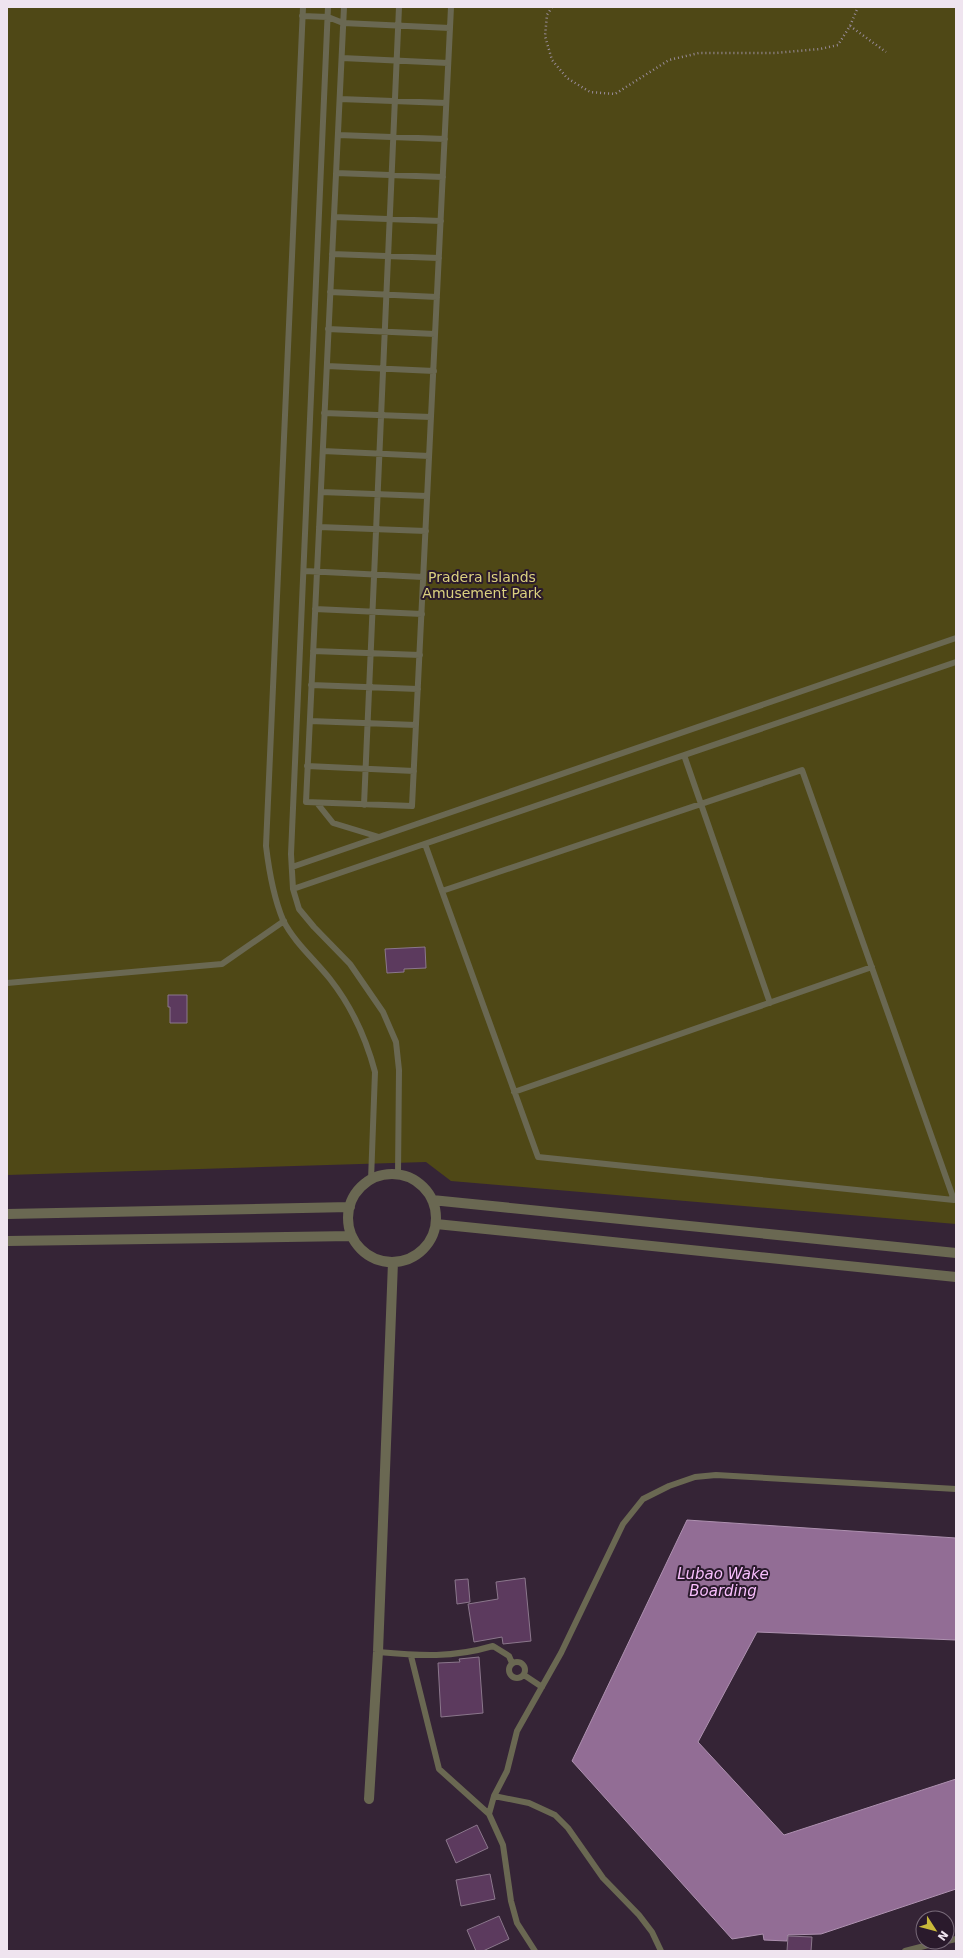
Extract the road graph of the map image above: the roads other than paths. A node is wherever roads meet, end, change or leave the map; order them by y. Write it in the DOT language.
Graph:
graph roads {
  1 [pos="302,7"];
  2 [pos="328,7"];
  3 [pos="344,7"];
  4 [pos="399,7"];
  5 [pos="451,7"];
  6 [pos="302,16"];
  7 [pos="328,17"];
  8 [pos="343,23"];
  9 [pos="398,26"];
  10 [pos="450,28"];
  11 [pos="342,58"];
  12 [pos="397,60"];
  13 [pos="448,63"];
  14 [pos="340,99"];
  15 [pos="395,101"];
  16 [pos="446,103"];
  17 [pos="338,135"];
  18 [pos="393,137"];
  19 [pos="445,139"];
  20 [pos="336,173"];
  21 [pos="392,175"];
  22 [pos="443,177"];
  23 [pos="334,217"];
  24 [pos="390,219"];
  25 [pos="441,221"];
  26 [pos="332,254"];
  27 [pos="388,256"];
  28 [pos="439,258"];
  29 [pos="330,292"];
  30 [pos="386,294"];
  31 [pos="437,297"];
  32 [pos="328,329"];
  33 [pos="385,332"];
  34 [pos="435,334"];
  35 [pos="327,366"];
  36 [pos="383,369"];
  37 [pos="434,371"];
  38 [pos="324,413"];
  39 [pos="381,415"];
  40 [pos="431,417"];
  41 [pos="323,451"];
  42 [pos="379,454"];
  43 [pos="429,456"];
  44 [pos="321,492"];
  45 [pos="378,494"];
  46 [pos="427,496"];
  47 [pos="319,527"];
  48 [pos="376,529"];
  49 [pos="426,531"];
  50 [pos="305,571"];
  51 [pos="317,573"];
  52 [pos="374,575"];
  53 [pos="423,577"];
  54 [pos="315,609"];
  55 [pos="372,612"];
  56 [pos="422,614"];
  57 [pos="956,638"];
  58 [pos="313,651"];
  59 [pos="370,653"];
  60 [pos="420,655"];
  61 [pos="956,662"];
  62 [pos="311,685"];
  63 [pos="369,687"];
  64 [pos="418,689"];
  65 [pos="310,721"];
  66 [pos="367,723"];
  67 [pos="416,725"];
  68 [pos="684,755"];
  69 [pos="308,766"];
  70 [pos="365,769"];
  71 [pos="414,771"];
  72 [pos="317,803"];
  73 [pos="364,804"];
  74 [pos="701,804"];
  75 [pos="379,837"];
  76 [pos="425,844"];
  77 [pos="292,867"];
  78 [pos="293,889"];
  79 [pos="442,891"];
  80 [pos="284,921"];
  81 [pos="872,967"];
  82 [pos="7,983"];
  83 [pos="770,1003"];
  84 [pos="514,1092"];
  85 [pos="398,1174"];
  86 [pos="371,1180"];
  87 [pos="432,1200"];
  88 [pos="350,1207"];
  89 [pos="7,1214"];
  90 [pos="436,1224"];
  91 [pos="352,1236"];
  92 [pos="7,1241"];
  93 [pos="956,1253"];
  94 [pos="393,1262"];
  95 [pos="956,1277"];
  96 [pos="956,1489"];
  97 [pos="378,1652"];
  98 [pos="411,1656"];
  99 [pos="512,1663"];
  100 [pos="524,1674"];
  101 [pos="542,1687"];
  102 [pos="494,1796"];
  103 [pos="369,1799"];
  104 [pos="489,1814"];
  105 [pos="915,1948"];
  106 [pos="535,1951"];
  107 [pos="661,1951"];
  108 [pos="904,1951"];
  1 -- 6 [label="lane"];
  2 -- 7 [label="lane"];
  3 -- 8 [label="lane"];
  4 -- 9 [label="lane"];
  5 -- 10 [label="lane"];
  6 -- 7 [label="lane"];
  6 -- 80 [label="lane"];
  7 -- 8 [label="lane"];
  7 -- 50 [label="lane"];
  8 -- 9 [label="lane"];
  8 -- 11 [label="lane"];
  9 -- 10 [label="lane"];
  9 -- 12 [label="lane"];
  10 -- 13 [label="lane"];
  11 -- 12 [label="lane"];
  11 -- 14 [label="lane"];
  12 -- 13 [label="lane"];
  12 -- 15 [label="lane"];
  13 -- 16 [label="lane"];
  14 -- 15 [label="lane"];
  14 -- 17 [label="lane"];
  15 -- 16 [label="lane"];
  15 -- 18 [label="lane"];
  16 -- 19 [label="lane"];
  17 -- 18 [label="lane"];
  17 -- 20 [label="lane"];
  18 -- 19 [label="lane"];
  18 -- 21 [label="lane"];
  19 -- 22 [label="lane"];
  20 -- 21 [label="lane"];
  20 -- 23 [label="lane"];
  21 -- 22 [label="lane"];
  21 -- 24 [label="lane"];
  22 -- 25 [label="lane"];
  23 -- 24 [label="lane"];
  23 -- 26 [label="lane"];
  24 -- 25 [label="lane"];
  24 -- 27 [label="lane"];
  25 -- 28 [label="lane"];
  26 -- 27 [label="lane"];
  26 -- 29 [label="lane"];
  27 -- 28 [label="lane"];
  27 -- 30 [label="lane"];
  28 -- 31 [label="lane"];
  29 -- 30 [label="lane"];
  29 -- 32 [label="lane"];
  30 -- 31 [label="lane"];
  30 -- 33 [label="lane"];
  31 -- 34 [label="lane"];
  32 -- 33 [label="lane"];
  32 -- 35 [label="lane"];
  33 -- 34 [label="lane"];
  33 -- 36 [label="lane"];
  34 -- 37 [label="lane"];
  35 -- 36 [label="lane"];
  35 -- 38 [label="lane"];
  36 -- 37 [label="lane"];
  36 -- 39 [label="lane"];
  37 -- 40 [label="lane"];
  38 -- 39 [label="lane"];
  38 -- 41 [label="lane"];
  39 -- 40 [label="lane"];
  39 -- 42 [label="lane"];
  40 -- 43 [label="lane"];
  41 -- 42 [label="lane"];
  41 -- 44 [label="lane"];
  42 -- 43 [label="lane"];
  42 -- 45 [label="lane"];
  43 -- 46 [label="lane"];
  44 -- 45 [label="lane"];
  44 -- 47 [label="lane"];
  45 -- 46 [label="lane"];
  45 -- 48 [label="lane"];
  46 -- 49 [label="lane"];
  47 -- 48 [label="lane"];
  47 -- 51 [label="lane"];
  48 -- 49 [label="lane"];
  48 -- 52 [label="lane"];
  49 -- 53 [label="lane"];
  50 -- 51 [label="lane"];
  50 -- 77 [label="lane"];
  51 -- 52 [label="lane"];
  51 -- 54 [label="lane"];
  52 -- 53 [label="lane"];
  52 -- 55 [label="lane"];
  53 -- 56 [label="lane"];
  54 -- 55 [label="lane"];
  54 -- 58 [label="lane"];
  55 -- 56 [label="lane"];
  55 -- 59 [label="lane"];
  56 -- 60 [label="lane"];
  57 -- 75 [label="lane"];
  58 -- 59 [label="lane"];
  58 -- 62 [label="lane"];
  59 -- 60 [label="lane"];
  59 -- 63 [label="lane"];
  60 -- 64 [label="lane"];
  61 -- 68 [label="lane"];
  62 -- 63 [label="lane"];
  62 -- 65 [label="lane"];
  63 -- 64 [label="lane"];
  63 -- 66 [label="lane"];
  64 -- 67 [label="lane"];
  65 -- 66 [label="lane"];
  65 -- 69 [label="lane"];
  66 -- 67 [label="lane"];
  66 -- 70 [label="lane"];
  67 -- 71 [label="lane"];
  68 -- 74 [label="lane"];
  68 -- 76 [label="lane"];
  69 -- 70 [label="lane"];
  69 -- 72 [label="lane"];
  70 -- 71 [label="lane"];
  70 -- 73 [label="lane"];
  71 -- 73 [label="lane"];
  72 -- 73 [label="lane"];
  72 -- 75 [label="lane"];
  74 -- 79 [label="lane"];
  74 -- 81 [label="lane"];
  74 -- 83 [label="lane"];
  75 -- 77 [label="lane"];
  76 -- 78 [label="lane"];
  76 -- 79 [label="lane"];
  77 -- 78 [label="lane"];
  78 -- 85 [label="lane"];
  79 -- 84 [label="lane"];
  80 -- 82 [label="lane"];
  80 -- 86 [label="lane"];
  81 -- 83 [label="lane"];
  81 -- 84 [label="lane"];
  83 -- 84 [label="lane"];
  85 -- 86 [label="street"];
  85 -- 87 [label="street"];
  86 -- 88 [label="street"];
  87 -- 90 [label="street"];
  87 -- 93 [label="street"];
  88 -- 89 [label="street"];
  88 -- 91 [label="street"];
  90 -- 94 [label="street"];
  90 -- 95 [label="street"];
  91 -- 92 [label="street"];
  91 -- 94 [label="street"];
  94 -- 97 [label="street"];
  96 -- 101 [label="lane"];
  97 -- 98 [label="lane"];
  97 -- 103 [label="street"];
  98 -- 99 [label="lane"];
  98 -- 104 [label="lane"];
  99 -- 100 [label="lane"];
  99 -- 100 [label="lane"];
  100 -- 101 [label="lane"];
  101 -- 102 [label="lane"];
  102 -- 104 [label="lane"];
  102 -- 107 [label="lane"];
  104 -- 106 [label="lane"];
  105 -- 108 [label="lane"];
}
